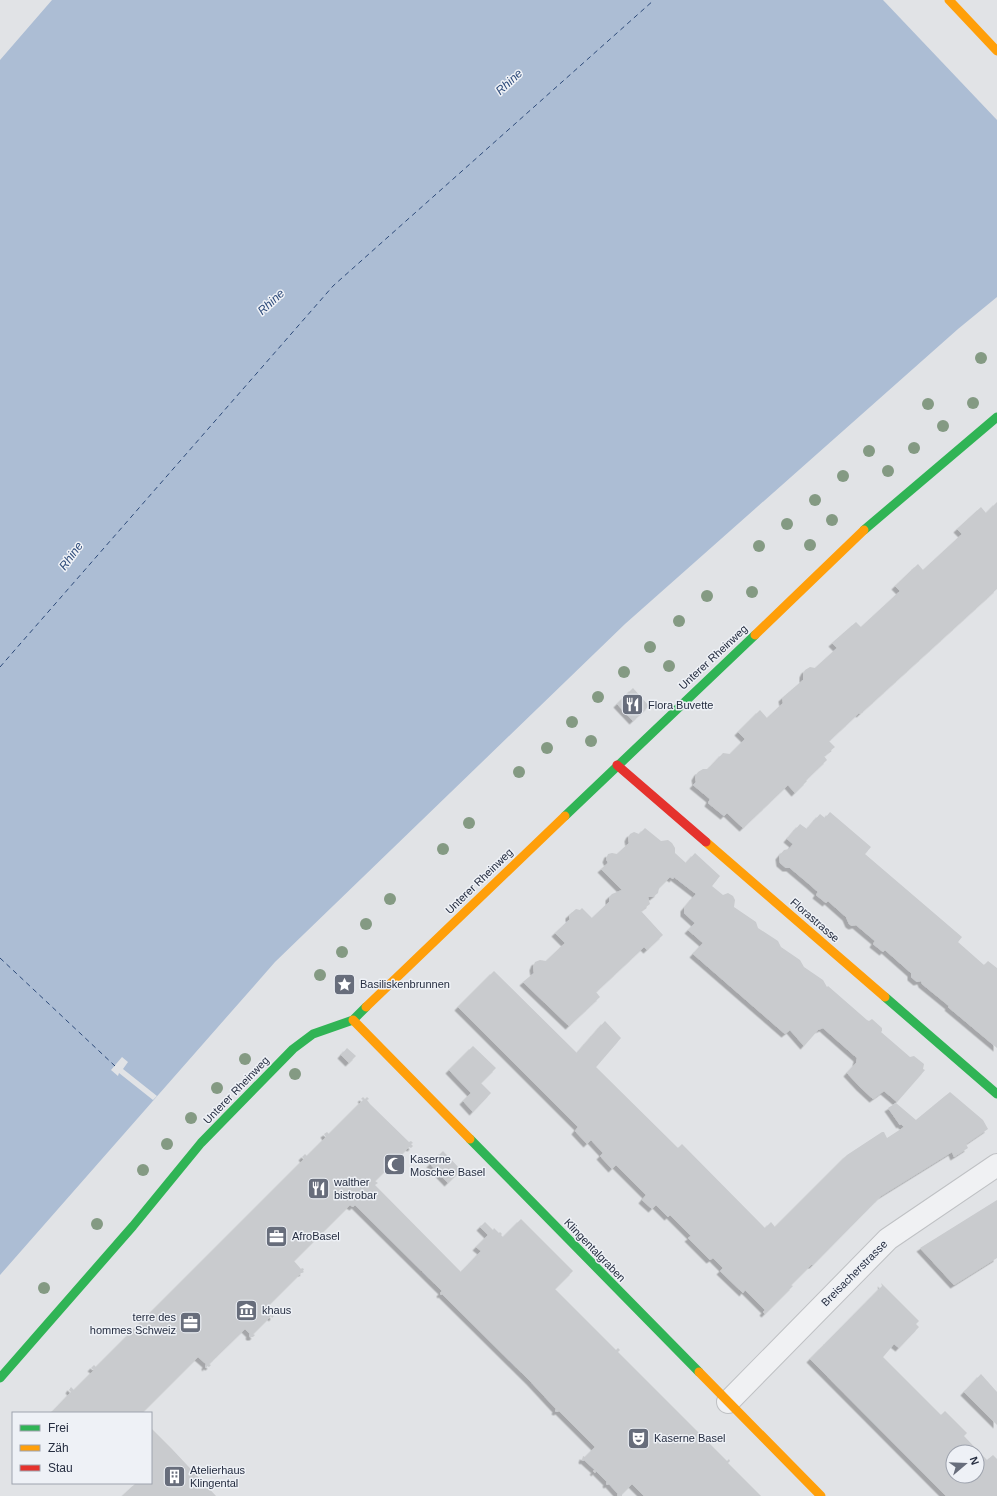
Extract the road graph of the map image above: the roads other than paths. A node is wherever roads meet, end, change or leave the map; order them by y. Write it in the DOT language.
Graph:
graph roads {
  1 [pos="949,0"];
  2 [pos="997,51"];
  3 [pos="997,417"];
  4 [pos="617,765"];
  5 [pos="353,1020"];
  6 [pos="997,1094"];
  7 [pos="997,1165"];
  8 [pos="0,1378"];
  9 [pos="728,1402"];
  10 [pos="821,1496"];
  1 -- 2 [label="street"];
  3 -- 4 [label="street, Unterer Rheinweg"];
  4 -- 5 [label="street, Unterer Rheinweg"];
  4 -- 6 [label="street, Florastrasse"];
  5 -- 8 [label="street, Unterer Rheinweg"];
  5 -- 9 [label="street, Klingentalgraben"];
  7 -- 9 [label="street, Breisacherstrasse"];
  9 -- 10 [label="street, Klingentalgraben"];
}
